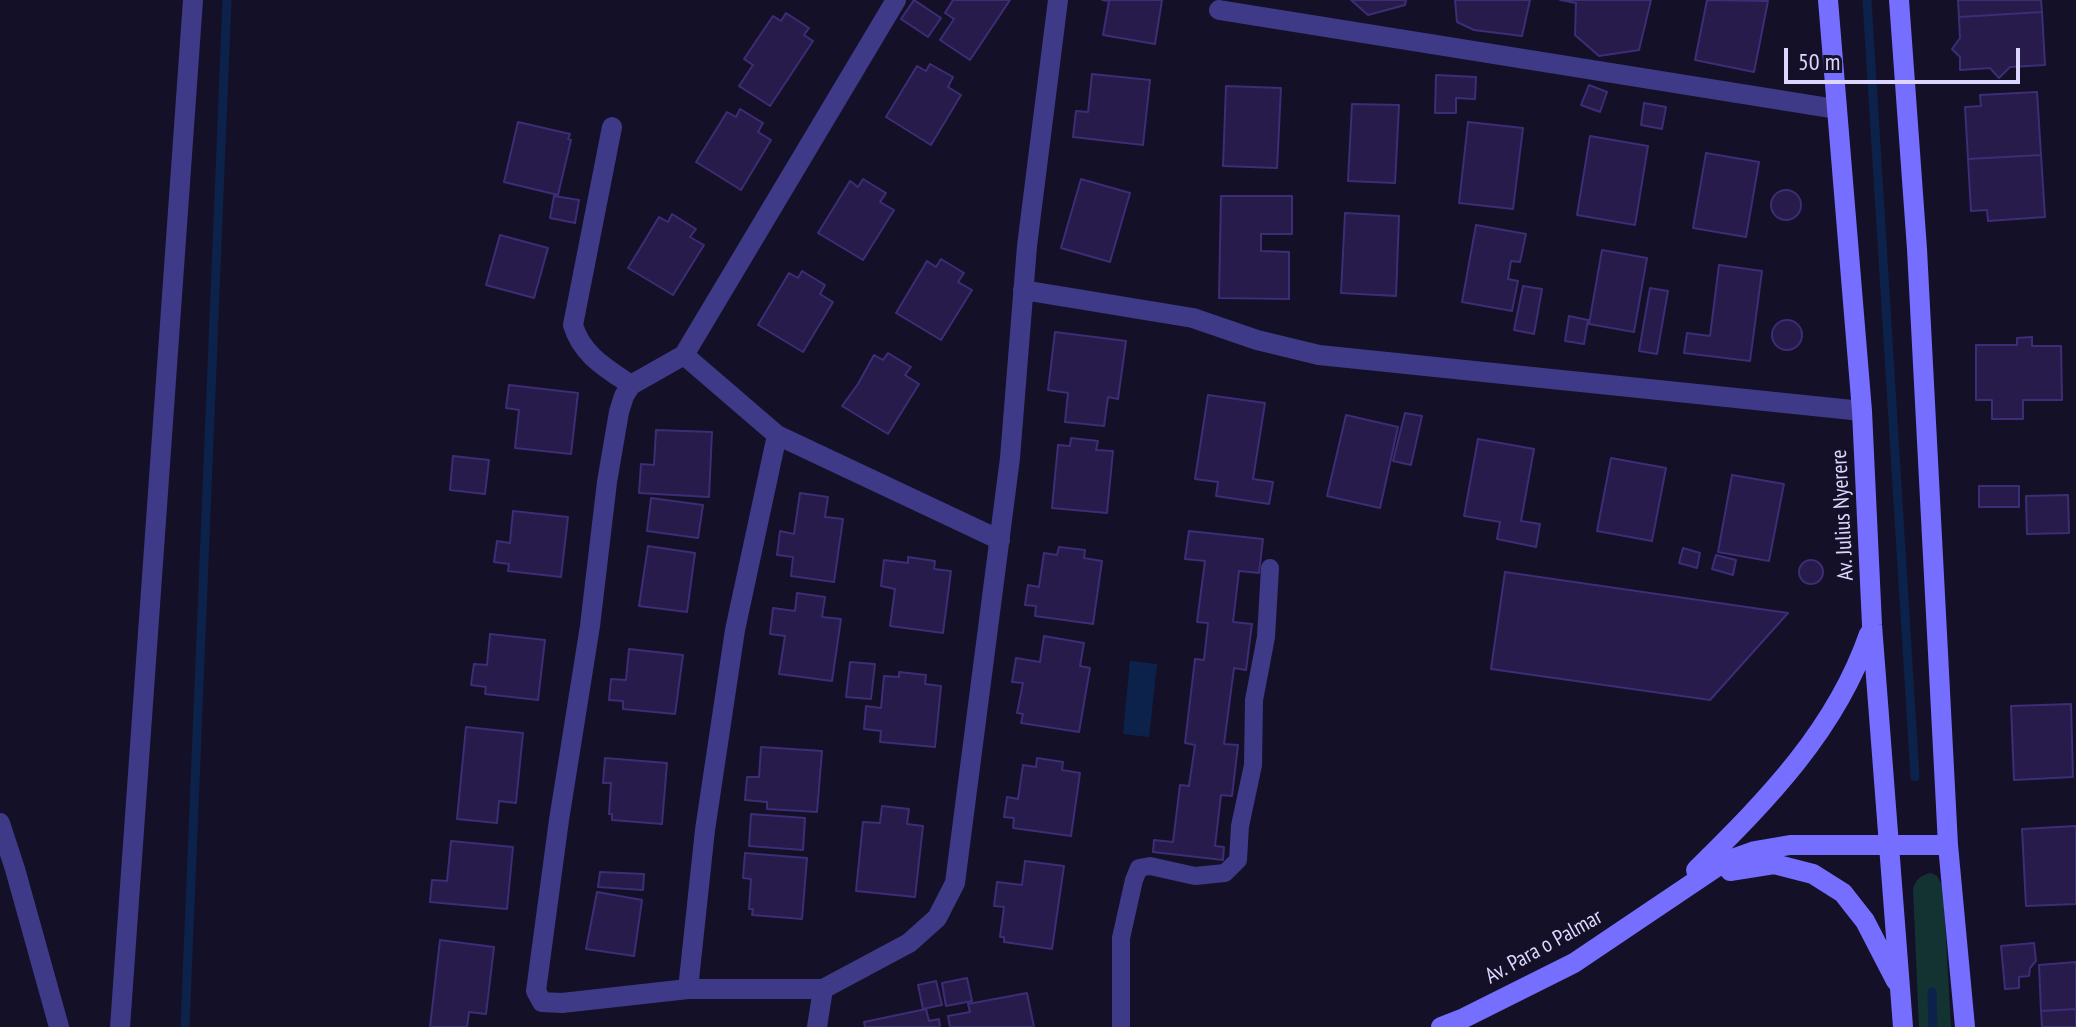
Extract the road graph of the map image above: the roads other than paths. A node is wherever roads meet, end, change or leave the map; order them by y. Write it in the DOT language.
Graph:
graph roads {
  1 [pos="193,0"];
  2 [pos="896,0"];
  3 [pos="1058,0"];
  4 [pos="1828,0"];
  5 [pos="1899,0"];
  6 [pos="1219,10"];
  7 [pos="1836,109"];
  8 [pos="612,127"];
  9 [pos="1023,290"];
  10 [pos="684,355"];
  11 [pos="631,385"];
  12 [pos="1862,411"];
  13 [pos="777,435"];
  14 [pos="1000,540"];
  15 [pos="1270,568"];
  16 [pos="1872,625"];
  17 [pos="0,823"];
  18 [pos="1888,844"];
  19 [pos="1948,845"];
  20 [pos="1665,901"];
  21 [pos="688,989"];
  22 [pos="823,989"];
  23 [pos="1902,991"];
  24 [pos="59,1027"];
  25 [pos="120,1027"];
  26 [pos="817,1027"];
  27 [pos="1121,1027"];
  28 [pos="1441,1027"];
  29 [pos="1903,1027"];
  30 [pos="1965,1027"];
  1 -- 25 [label="street"];
  2 -- 10 [label="street"];
  3 -- 9 [label="street"];
  4 -- 7 [label="main road, Av. Julius Nyerere"];
  5 -- 19 [label="main road"];
  6 -- 7 [label="street"];
  7 -- 12 [label="main road, Av. Julius Nyerere"];
  8 -- 11 [label="street"];
  9 -- 12 [label="street"];
  9 -- 14 [label="street"];
  10 -- 11 [label="street"];
  10 -- 13 [label="street"];
  11 -- 21 [label="street"];
  12 -- 16 [label="main road, Av. Julius Nyerere"];
  13 -- 14 [label="street"];
  13 -- 21 [label="street"];
  14 -- 22 [label="street"];
  15 -- 27 [label="lane"];
  16 -- 18 [label="main road, Av. Julius Nyerere"];
  16 -- 20 [label="main road"];
  17 -- 24 [label="street"];
  18 -- 19 [label="main road"];
  18 -- 20 [label="main road"];
  18 -- 23 [label="main road, Av. Julius Nyerere"];
  19 -- 30 [label="main road"];
  20 -- 23 [label="main road"];
  20 -- 28 [label="main road, Av. Para o Palmar"];
  21 -- 22 [label="street"];
  22 -- 26 [label="street"];
  23 -- 29 [label="main road, Av. Julius Nyerere"];
}
